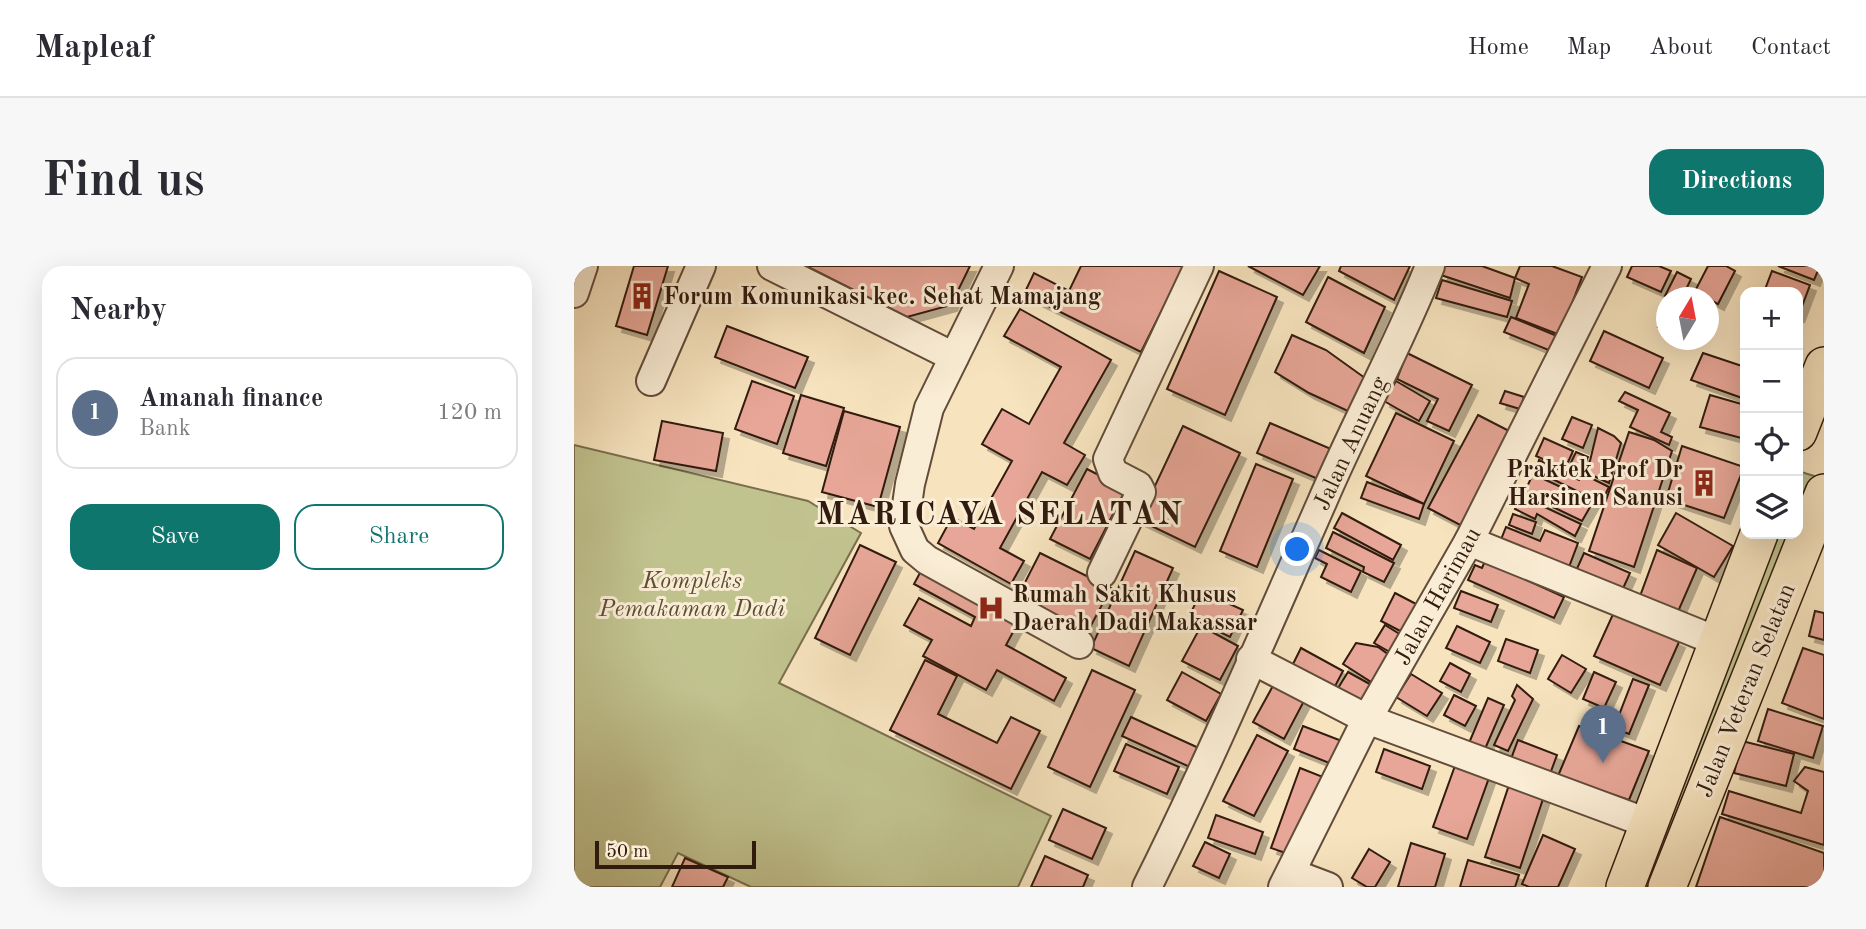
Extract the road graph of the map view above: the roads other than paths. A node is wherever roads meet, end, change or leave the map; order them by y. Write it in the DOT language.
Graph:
graph roads {
  1 [pos="583,266"];
  2 [pos="701,266"];
  3 [pos="772,266"];
  4 [pos="999,266"];
  5 [pos="1199,266"];
  6 [pos="1430,266"];
  7 [pos="1607,266"];
  8 [pos="574,293"];
  9 [pos="954,357"];
  10 [pos="1824,366"];
  11 [pos="651,381"];
  12 [pos="1803,419"];
  13 [pos="1803,443"];
  14 [pos="1824,450"];
  15 [pos="1824,493"];
  16 [pos="1757,539"];
  17 [pos="1469,541"];
  18 [pos="1102,573"];
  19 [pos="1718,642"];
  20 [pos="1079,644"];
  21 [pos="1251,659"];
  22 [pos="1367,719"];
  23 [pos="1650,824"];
  24 [pos="1287,880"];
  25 [pos="1146,887"];
  26 [pos="1328,887"];
  27 [pos="1626,887"];
  28 [pos="1667,887"];
  1 -- 8 [label="street"];
  2 -- 11 [label="street"];
  3 -- 9 [label="street"];
  4 -- 9 [label="street"];
  5 -- 18 [label="street"];
  6 -- 21 [label="street, Jalan Anuang"];
  7 -- 17 [label="street, Jalan Harimau"];
  9 -- 20 [label="street"];
  10 -- 12 [label="main road"];
  13 -- 14 [label="main road"];
  15 -- 28 [label="main road, Jalan Veteran Selatan"];
  16 -- 19 [label="main road, Jalan Veteran Selatan"];
  17 -- 19 [label="street"];
  17 -- 22 [label="street, Jalan Harimau"];
  19 -- 23 [label="main road, Jalan Veteran Selatan"];
  21 -- 22 [label="street"];
  21 -- 25 [label="street, Jalan Anuang"];
  22 -- 23 [label="street"];
  22 -- 24 [label="street, Jalan Harimau"];
  23 -- 27 [label="main road, Jalan Veteran Selatan"];
  24 -- 26 [label="street"];
}
